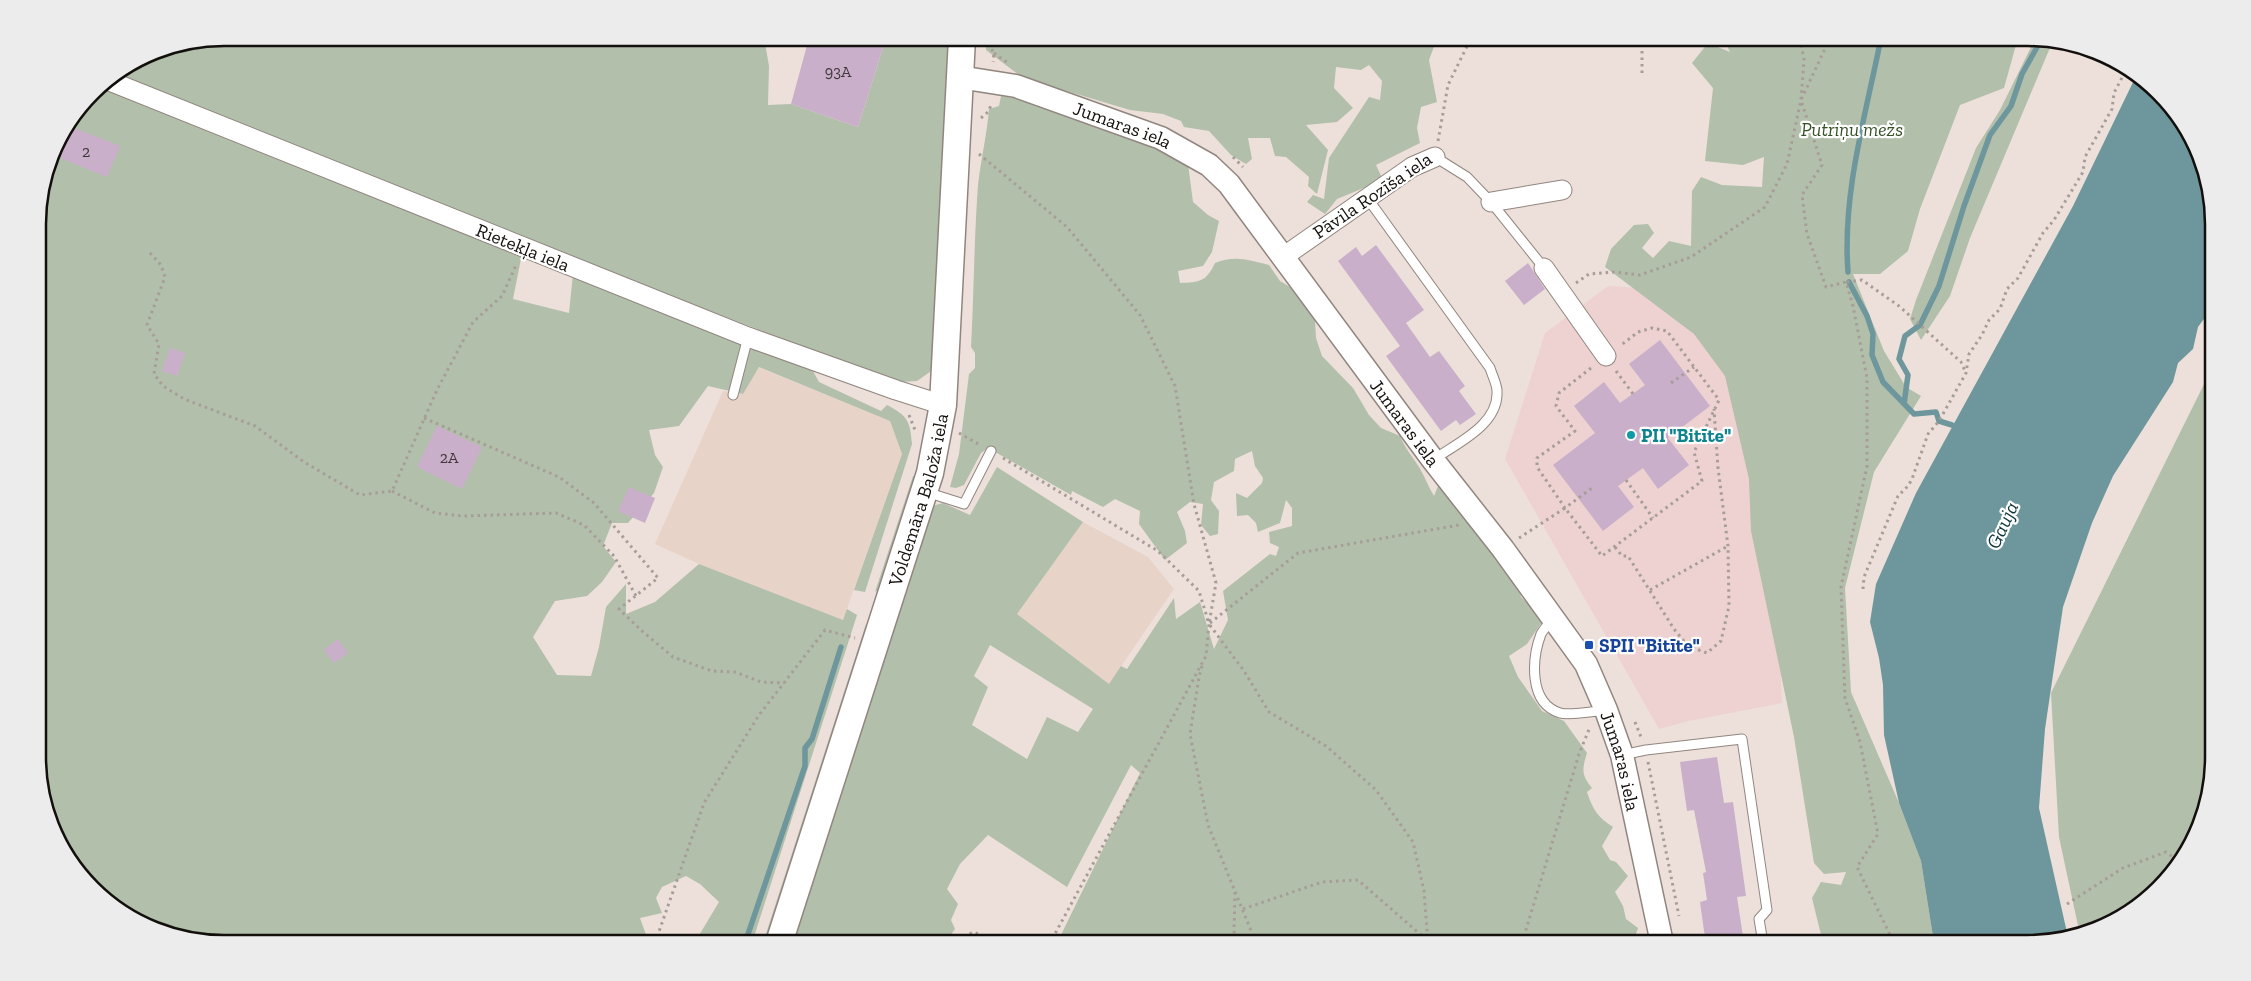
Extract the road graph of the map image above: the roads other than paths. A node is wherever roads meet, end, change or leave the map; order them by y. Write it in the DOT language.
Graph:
graph roads {
  1 [pos="962,46"];
  2 [pos="960,77"];
  3 [pos="115,83"];
  4 [pos="1435,157"];
  5 [pos="1562,190"];
  6 [pos="1368,199"];
  7 [pos="1491,202"];
  8 [pos="1283,257"];
  9 [pos="1544,268"];
  10 [pos="748,337"];
  11 [pos="1606,356"];
  12 [pos="733,395"];
  13 [pos="943,405"];
  14 [pos="991,451"];
  15 [pos="1433,460"];
  16 [pos="923,491"];
  17 [pos="1553,618"];
  18 [pos="1598,711"];
  19 [pos="1622,755"];
  20 [pos="782,935"];
  21 [pos="1660,935"];
  22 [pos="1762,935"];
  1 -- 2 [label="main road, Voldemāra Baloža iela"];
  2 -- 8 [label="street, Jumaras iela"];
  2 -- 13 [label="main road, Voldemāra Baloža iela"];
  3 -- 10 [label="street, Rietekļa iela"];
  4 -- 6 [label="street, Pāvila Rozīša iela"];
  4 -- 7 [label="lane"];
  5 -- 7 [label="street"];
  6 -- 8 [label="street, Pāvila Rozīša iela"];
  6 -- 15 [label="lane"];
  7 -- 9 [label="lane"];
  8 -- 15 [label="street, Jumaras iela"];
  9 -- 11 [label="street"];
  10 -- 12 [label="lane"];
  10 -- 13 [label="street, Rietekļa iela"];
  13 -- 16 [label="main road, Voldemāra Baloža iela"];
  14 -- 16 [label="lane"];
  15 -- 17 [label="street, Jumaras iela"];
  16 -- 20 [label="main road, Voldemāra Baloža iela"];
  17 -- 18 [label="street, Jumaras iela"];
  17 -- 18 [label="lane"];
  18 -- 19 [label="street, Jumaras iela"];
  19 -- 21 [label="street, Jumaras iela"];
  19 -- 22 [label="lane"];
}
